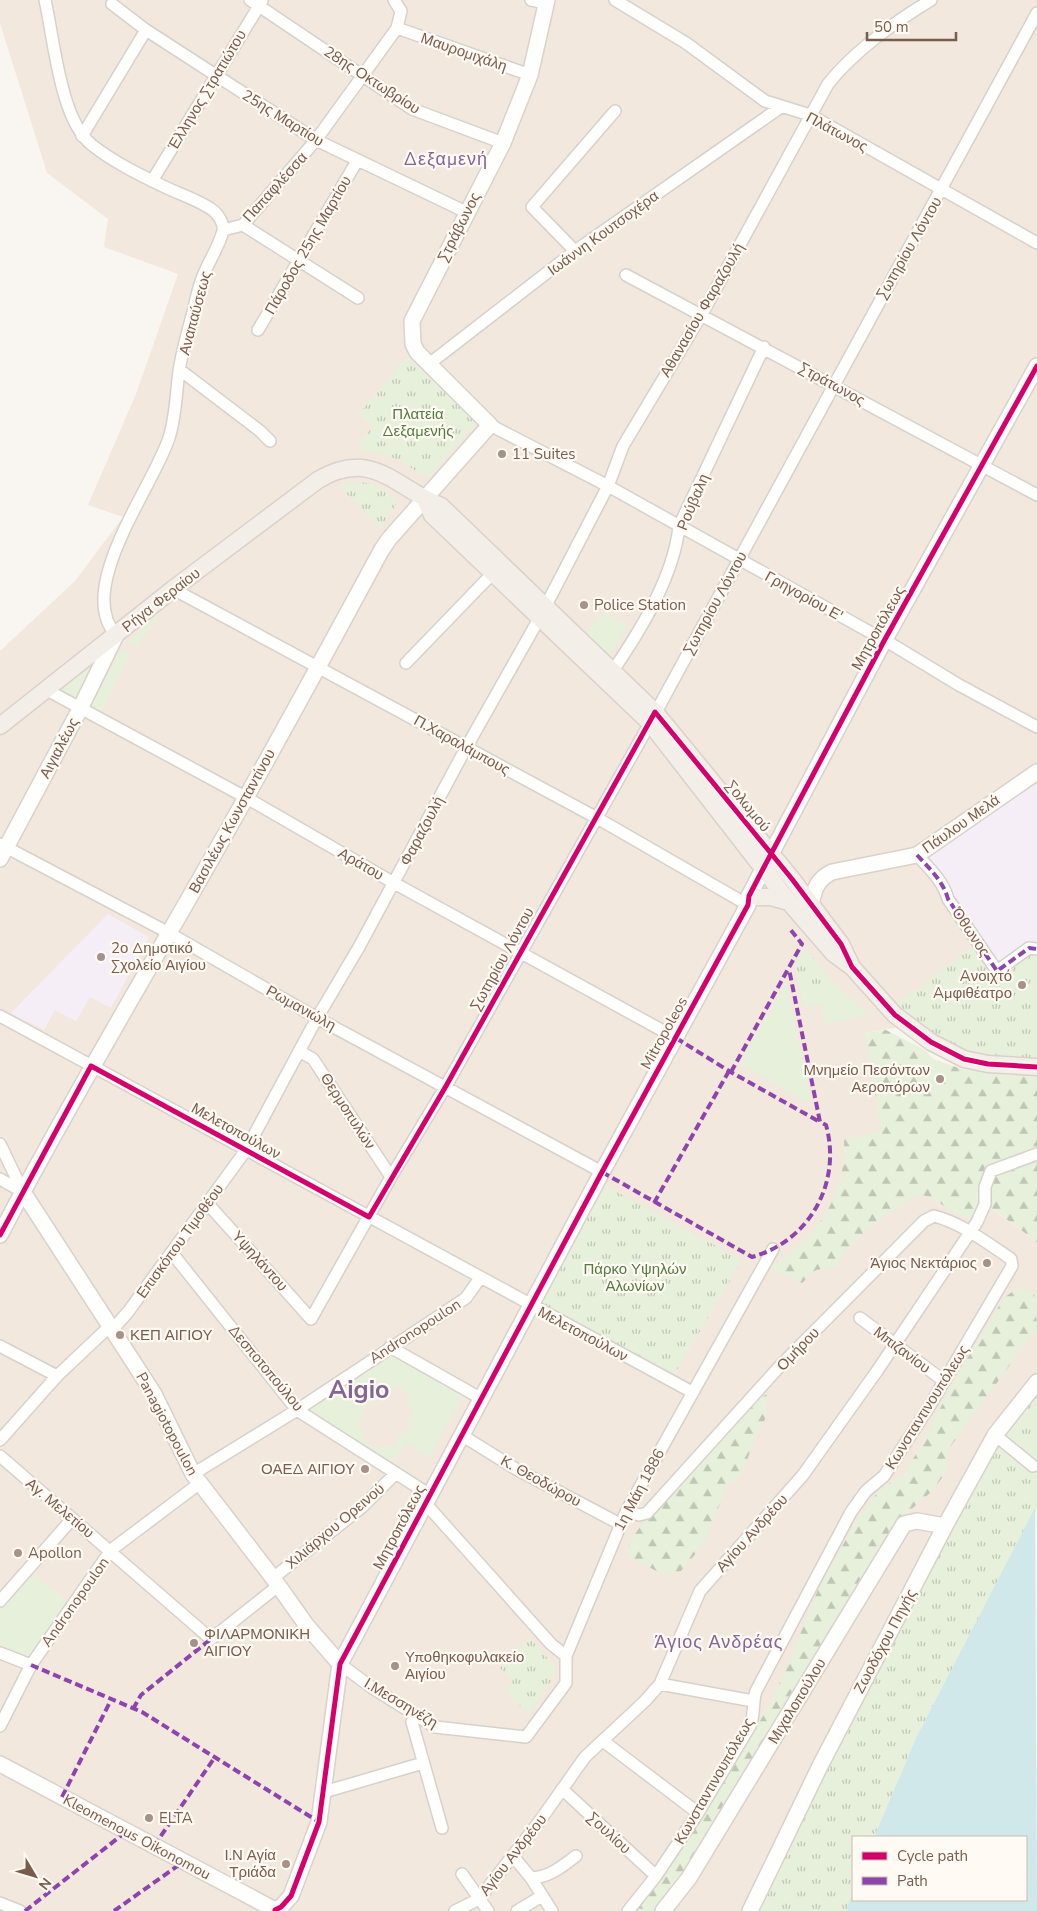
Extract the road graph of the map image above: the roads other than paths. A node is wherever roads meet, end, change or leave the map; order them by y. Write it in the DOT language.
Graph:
graph roads {
  1 [pos="45,0"];
  2 [pos="409,0"];
  3 [pos="531,0"];
  4 [pos="615,0"];
  5 [pos="931,0"];
  6 [pos="546,1"];
  7 [pos="257,2"];
  8 [pos="112,4"];
  9 [pos="398,5"];
  10 [pos="1037,13"];
  11 [pos="398,28"];
  12 [pos="146,30"];
  13 [pos="216,75"];
  14 [pos="363,75"];
  15 [pos="530,75"];
  16 [pos="781,108"];
  17 [pos="616,111"];
  18 [pos="810,115"];
  19 [pos="82,136"];
  20 [pos="316,140"];
  21 [pos="502,143"];
  22 [pos="357,161"];
  23 [pos="152,181"];
  24 [pos="942,189"];
  25 [pos="466,212"];
  26 [pos="242,225"];
  27 [pos="223,230"];
  28 [pos="1037,243"];
  29 [pos="575,251"];
  30 [pos="298,260"];
  31 [pos="626,275"];
  32 [pos="358,298"];
  33 [pos="702,314"];
  34 [pos="258,330"];
  35 [pos="764,347"];
  36 [pos="429,364"];
  37 [pos="1037,366"];
  38 [pos="180,370"];
  39 [pos="834,385"];
  40 [pos="1037,385"];
  41 [pos="490,425"];
  42 [pos="270,441"];
  43 [pos="986,467"];
  44 [pos="324,477"];
  45 [pos="608,486"];
  46 [pos="1037,495"];
  47 [pos="425,500"];
  48 [pos="679,526"];
  49 [pos="739,560"];
  50 [pos="493,573"];
  51 [pos="173,589"];
  52 [pos="542,612"];
  53 [pos="116,635"];
  54 [pos="889,643"];
  55 [pos="406,663"];
  56 [pos="319,666"];
  57 [pos="610,676"];
  58 [pos="47,690"];
  59 [pos="80,708"];
  60 [pos="652,718"];
  61 [pos="0,726"];
  62 [pos="1037,727"];
  63 [pos="466,748"];
  64 [pos="1037,772"];
  65 [pos="245,797"];
  66 [pos="597,818"];
  67 [pos="2,850"];
  68 [pos="917,855"];
  69 [pos="770,865"];
  70 [pos="394,883"];
  71 [pos="753,901"];
  72 [pos="789,902"];
  73 [pos="811,905"];
  74 [pos="169,933"];
  75 [pos="1037,949"];
  76 [pos="520,952"];
  77 [pos="852,967"];
  78 [pos="0,1016"];
  79 [pos="317,1018"];
  80 [pos="676,1038"];
  81 [pos="299,1051"];
  82 [pos="91,1066"];
  83 [pos="1037,1066"];
  84 [pos="446,1086"];
  85 [pos="0,1144"];
  86 [pos="246,1150"];
  87 [pos="1037,1154"];
  88 [pos="602,1172"];
  89 [pos="391,1177"];
  90 [pos="0,1179"];
  91 [pos="23,1192"];
  92 [pos="208,1204"];
  93 [pos="369,1217"];
  94 [pos="971,1232"];
  95 [pos="0,1235"];
  96 [pos="773,1250"];
  97 [pos="172,1252"];
  98 [pos="1011,1259"];
  99 [pos="480,1278"];
  100 [pos="531,1306"];
  101 [pos="860,1318"];
  102 [pos="311,1319"];
  103 [pos="111,1328"];
  104 [pos="893,1344"];
  105 [pos="0,1346"];
  106 [pos="390,1347"];
  107 [pos="57,1376"];
  108 [pos="944,1381"];
  109 [pos="1037,1382"];
  110 [pos="692,1392"];
  111 [pos="482,1399"];
  112 [pos="297,1410"];
  113 [pos="995,1435"];
  114 [pos="463,1436"];
  115 [pos="0,1440"];
  116 [pos="0,1456"];
  117 [pos="1032,1466"];
  118 [pos="396,1473"];
  119 [pos="197,1479"];
  120 [pos="428,1499"];
  121 [pos="626,1512"];
  122 [pos="72,1519"];
  123 [pos="620,1524"];
  124 [pos="945,1526"];
  125 [pos="111,1550"];
  126 [pos="276,1582"];
  127 [pos="0,1600"];
  128 [pos="211,1639"];
  129 [pos="0,1653"];
  130 [pos="566,1656"];
  131 [pos="340,1664"];
  132 [pos="31,1665"];
  133 [pos="660,1684"];
  134 [pos="753,1701"];
  135 [pos="416,1715"];
  136 [pos="0,1726"];
  137 [pos="526,1737"];
  138 [pos="603,1741"];
  139 [pos="423,1763"];
  140 [pos="0,1764"];
  141 [pos="562,1789"];
  142 [pos="324,1792"];
  143 [pos="698,1813"];
  144 [pos="442,1828"];
  145 [pos="513,1856"];
  146 [pos="576,1856"];
  147 [pos="462,1874"];
  148 [pos="656,1876"];
  149 [pos="531,1878"];
  150 [pos="542,1896"];
  151 [pos="479,1899"];
  152 [pos="0,1903"];
  153 [pos="254,1905"];
  154 [pos="276,1910"];
  155 [pos="20,1911"];
  156 [pos="455,1911"];
  157 [pos="488,1911"];
  158 [pos="517,1911"];
  159 [pos="552,1911"];
  160 [pos="628,1911"];
  161 [pos="663,1911"];
  162 [pos="750,1911"];
  1 -- 19 [label="street"];
  2 -- 9 [label="street"];
  3 -- 6 [label="street"];
  4 -- 16 [label="street, Πλάτωνος"];
  5 -- 18 [label="street, Αθανασίου Φαραζουλή"];
  6 -- 15 [label="street, Στράβωνος"];
  7 -- 13 [label="street, Έλληνος Στρατιώτου"];
  7 -- 14 [label="street, 28ης Οκτωβρίου"];
  8 -- 12 [label="street, 25ης Μαρτίου"];
  9 -- 11 [label="street, Παπαφλέσσα"];
  10 -- 24 [label="street, Σωτηρίου Λόντου"];
  11 -- 14 [label="street, Παπαφλέσσα"];
  11 -- 15 [label="street, Μαυρομιχάλη"];
  12 -- 13 [label="street, 25ης Μαρτίου"];
  12 -- 19 [label="street"];
  13 -- 20 [label="street, 25ης Μαρτίου"];
  13 -- 23 [label="street, Έλληνος Στρατιώτου"];
  14 -- 20 [label="street, Παπαφλέσσα"];
  14 -- 21 [label="street, 28ης Οκτωβρίου"];
  15 -- 21 [label="street, Στράβωνος"];
  16 -- 18 [label="street, Πλάτωνος"];
  16 -- 29 [label="street, Ιωάννη Κουτσοχέρα"];
  17 -- 29 [label="street"];
  18 -- 24 [label="street, Πλάτωνος"];
  18 -- 33 [label="street, Αθανασίου Φαραζουλή"];
  19 -- 23 [label="street"];
  20 -- 22 [label="street, 25ης Μαρτίου"];
  20 -- 26 [label="street, Παπαφλέσσα"];
  21 -- 25 [label="street, Στράβωνος"];
  22 -- 25 [label="street, 25ης Μαρτίου"];
  22 -- 30 [label="street, Πάροδος 25ης Μαρτίου"];
  23 -- 27 [label="street"];
  24 -- 28 [label="street, Πλάτωνος"];
  24 -- 39 [label="street, Σωτηρίου Λόντου"];
  25 -- 36 [label="street, Στράβωνος"];
  26 -- 27 [label="street, Παπαφλέσσα"];
  26 -- 30 [label="street"];
  27 -- 38 [label="street, Αναπαύσεως"];
  29 -- 36 [label="street, Ιωάννη Κουτσοχέρα"];
  30 -- 32 [label="street"];
  30 -- 34 [label="street, Πάροδος 25ης Μαρτίου"];
  31 -- 33 [label="street, Στράτωνος"];
  33 -- 35 [label="street, Στράτωνος"];
  33 -- 45 [label="street, Αθανασίου Φαραζουλή"];
  35 -- 39 [label="street, Στράτωνος"];
  35 -- 48 [label="street, Ρούβαλη"];
  36 -- 41 [label="street, Στράβωνος"];
  37 -- 43 [label="street, Μητροπόλεως"];
  38 -- 42 [label="street"];
  38 -- 53 [label="street, Αναπαύσεως"];
  39 -- 43 [label="street, Στράτωνος"];
  39 -- 49 [label="street, Σωτηρίου Λόντου"];
  40 -- 43 [label="street, Μητροπόλεως"];
  41 -- 45 [label="street, Γρηγορίου Ε'"];
  41 -- 47 [label="street, Βασιλέως Κωνσταντίνου"];
  43 -- 46 [label="street, Στράτωνος"];
  43 -- 54 [label="street, Μητροπόλεως"];
  44 -- 47 [label="main road, Σολωμού"];
  44 -- 51 [label="main road, Ρήγα Φεραίου"];
  45 -- 48 [label="street, Γρηγορίου Ε'"];
  45 -- 52 [label="street, Αθανασίου Φαραζουλή"];
  47 -- 50 [label="main road, Σολωμού"];
  47 -- 52 [label="main road, Σολωμού"];
  47 -- 56 [label="street, Βασιλέως Κωνσταντίνου"];
  48 -- 49 [label="street, Γρηγορίου Ε'"];
  48 -- 57 [label="street, Ρούβαλη"];
  49 -- 54 [label="street, Γρηγορίου Ε'"];
  49 -- 60 [label="street, Σωτηρίου Λόντου"];
  50 -- 52 [label="main road, Σολωμού"];
  50 -- 55 [label="street"];
  51 -- 53 [label="main road, Ρήγα Φεραίου"];
  51 -- 56 [label="street, Π.Χαραλάμπους"];
  52 -- 57 [label="main road, Σολωμού"];
  52 -- 63 [label="street, Φαραζουλή"];
  53 -- 58 [label="main road, Ρήγα Φεραίου"];
  53 -- 59 [label="street, Αιγιαλέως"];
  54 -- 62 [label="street, Γρηγορίου Ε'"];
  54 -- 69 [label="street, Μητροπόλεως"];
  56 -- 63 [label="street, Π.Χαραλάμπους"];
  56 -- 65 [label="street, Βασιλέως Κωνσταντίνου"];
  57 -- 60 [label="main road, Σολωμού"];
  58 -- 59 [label="street, Αράτου"];
  58 -- 61 [label="main road, Ρήγα Φεραίου"];
  59 -- 65 [label="street, Αράτου"];
  59 -- 67 [label="street, Αιγιαλέως"];
  60 -- 66 [label="street, Σωτηρίου Λόντου"];
  60 -- 69 [label="main road, Σολωμού"];
  63 -- 66 [label="street, Π.Χαραλάμπους"];
  63 -- 70 [label="street, Φαραζουλή"];
  64 -- 68 [label="street, Πάυλου Μελά"];
  65 -- 70 [label="street, Αράτου"];
  65 -- 74 [label="street, Βασιλέως Κωνσταντίνου"];
  66 -- 71 [label="street, Π.Χαραλάμπους"];
  66 -- 76 [label="street, Σωτηρίου Λόντου"];
  67 -- 74 [label="street, Ρωμανιώλη"];
  68 -- 73 [label="street, Πάυλου Μελά"];
  68 -- 75 [label="street, Όθωνος"];
  69 -- 71 [label="street, Μητροπόλεως"];
  69 -- 72 [label="main road, Σολωμού"];
  69 -- 73 [label="main road, Σολωμού"];
  70 -- 76 [label="street, Αράτου"];
  70 -- 79 [label="street, Φαραζουλή"];
  71 -- 72 [label="main road"];
  71 -- 80 [label="street, Mitropoleos"];
  72 -- 77 [label="main road, Σολωμού"];
  73 -- 77 [label="main road, Σολωμού"];
  74 -- 79 [label="street, Ρωμανιώλη"];
  74 -- 82 [label="street, Βασιλέως Κωνσταντίνου"];
  76 -- 80 [label="street, Αράτου"];
  76 -- 84 [label="street, Σωτηρίου Λόντου"];
  77 -- 83 [label="main road"];
  78 -- 82 [label="street, Μελετοπούλων"];
  79 -- 81 [label="street, Φαραζουλή"];
  79 -- 84 [label="street, Ρωμανιώλη"];
  80 -- 88 [label="street, Mitropoleos"];
  81 -- 86 [label="street, Φαραζουλή"];
  81 -- 89 [label="street, Θερμοπυλών"];
  82 -- 86 [label="street, Μελετοπούλων"];
  82 -- 91 [label="street, Βασιλέως Κωνσταντίνου"];
  84 -- 88 [label="street, Ρωμανιώλη"];
  84 -- 89 [label="street, Σωτηρίου Λόντου"];
  85 -- 91 [label="street, Panagiotopoulon"];
  86 -- 92 [label="street, Επισκόπου Τιμοθέου"];
  86 -- 93 [label="street, Μελετοπούλων"];
  87 -- 94 [label="street, Αγίου Ανδρέου"];
  88 -- 100 [label="street, Μητροπόλεως"];
  89 -- 93 [label="street, Σωτηρίου Λόντου"];
  90 -- 91 [label="street"];
  91 -- 95 [label="street, Βασιλέως Κωνσταντίνου"];
  91 -- 103 [label="street, Panagiotopoulon"];
  92 -- 97 [label="street, Επισκόπου Τιμοθέου"];
  92 -- 102 [label="street, Υψηλάντου"];
  93 -- 99 [label="street, Μελετοπούλων"];
  93 -- 102 [label="street, Σωτηρίου Λόντου"];
  94 -- 98 [label="street, Ομήρου"];
  94 -- 104 [label="street, Αγίου Ανδρέου"];
  94 -- 121 [label="street, Ομήρου"];
  96 -- 110 [label="street, 1η Μάη 1886"];
  97 -- 103 [label="street, Επισκόπου Τιμοθέου"];
  97 -- 112 [label="street, Δεσποτοπούλου"];
  98 -- 108 [label="street, Κωνσταντινουπόλεως"];
  99 -- 100 [label="street, Μελετοπούλων"];
  99 -- 106 [label="street, Andronopoulon"];
  100 -- 110 [label="street, Μελετοπούλων"];
  100 -- 111 [label="street, Μητροπόλεως"];
  101 -- 104 [label="street, Μπιζανίου"];
  103 -- 107 [label="street, Επισκόπου Τιμοθέου"];
  103 -- 119 [label="street, Panagiotopoulon"];
  104 -- 108 [label="street, Μπιζανίου"];
  104 -- 133 [label="street, Αγίου Ανδρέου"];
  105 -- 107 [label="street"];
  106 -- 111 [label="street"];
  106 -- 112 [label="street, Andronopoulon"];
  107 -- 115 [label="street, Επισκόπου Τιμοθέου"];
  108 -- 134 [label="street, Κωνσταντινουπόλεως"];
  109 -- 113 [label="street, Ζωοδόχου Πηγής"];
  110 -- 121 [label="street, 1η Μάη 1886"];
  111 -- 114 [label="street, Μητροπόλεως"];
  112 -- 118 [label="street, Δεσποτοπούλου"];
  112 -- 119 [label="street, Andronopoulon"];
  113 -- 117 [label="street"];
  113 -- 124 [label="street, Ζωοδόχου Πηγής"];
  114 -- 120 [label="street, Μητροπόλεως"];
  114 -- 123 [label="street, Κ. Θεοδώρου"];
  116 -- 122 [label="street, Αγ. Μελετίου"];
  118 -- 120 [label="street, Δεσποτοπούλου"];
  118 -- 126 [label="street, Χιλιάρχου Ορεινού"];
  119 -- 125 [label="street, Andronopoulon"];
  119 -- 126 [label="street, Panagiotopoulon"];
  120 -- 130 [label="street, Δεσποτοπούλου"];
  120 -- 131 [label="street, Μητροπόλεως"];
  121 -- 123 [label="street, 1η Μάη 1886"];
  122 -- 125 [label="street, Αγ. Μελετίου"];
  122 -- 127 [label="street"];
  123 -- 130 [label="street, 1η Μάη 1886"];
  124 -- 161 [label="street, Μιχαλοπούλου"];
  124 -- 162 [label="street, Ζωοδόχου Πηγής"];
  125 -- 128 [label="street, Αγ. Μελετίου"];
  125 -- 132 [label="street, Andronopoulon"];
  126 -- 128 [label="street, Χιλιάρχου Ορεινού"];
  126 -- 131 [label="street, Panagiotopoulon"];
  129 -- 132 [label="street"];
  130 -- 137 [label="street, 1η Μάη 1886"];
  131 -- 135 [label="street, Ι.Μεσσηνέζη"];
  131 -- 142 [label="street, Μητροπόλεως"];
  132 -- 136 [label="street, Andronopoulon"];
  133 -- 134 [label="street"];
  133 -- 138 [label="street, Αγίου Ανδρέου"];
  134 -- 143 [label="street, Κωνσταντινουπόλεως"];
  135 -- 137 [label="street, Ι.Μεσσηνέζη"];
  135 -- 139 [label="street"];
  138 -- 141 [label="street, Αγίου Ανδρέου"];
  138 -- 143 [label="street"];
  139 -- 142 [label="street"];
  139 -- 144 [label="street"];
  140 -- 153 [label="street, Kleomenous Oikonomou"];
  141 -- 145 [label="street, Αγίου Ανδρέου"];
  141 -- 148 [label="street, Σουλίου"];
  142 -- 154 [label="street, Μητροπόλεως"];
  143 -- 148 [label="street, Κωνσταντινουπόλεως"];
  145 -- 149 [label="street"];
  145 -- 151 [label="street, Αγίου Ανδρέου"];
  146 -- 149 [label="street"];
  147 -- 151 [label="street"];
  148 -- 160 [label="street, Κωνσταντινουπόλεως"];
  149 -- 150 [label="street"];
  150 -- 158 [label="street"];
  150 -- 159 [label="street"];
  151 -- 156 [label="street, Αγίου Ανδρέου"];
  151 -- 157 [label="street"];
  152 -- 155 [label="street"];
  153 -- 154 [label="street, Kleomenous Oikonomou"];
}
